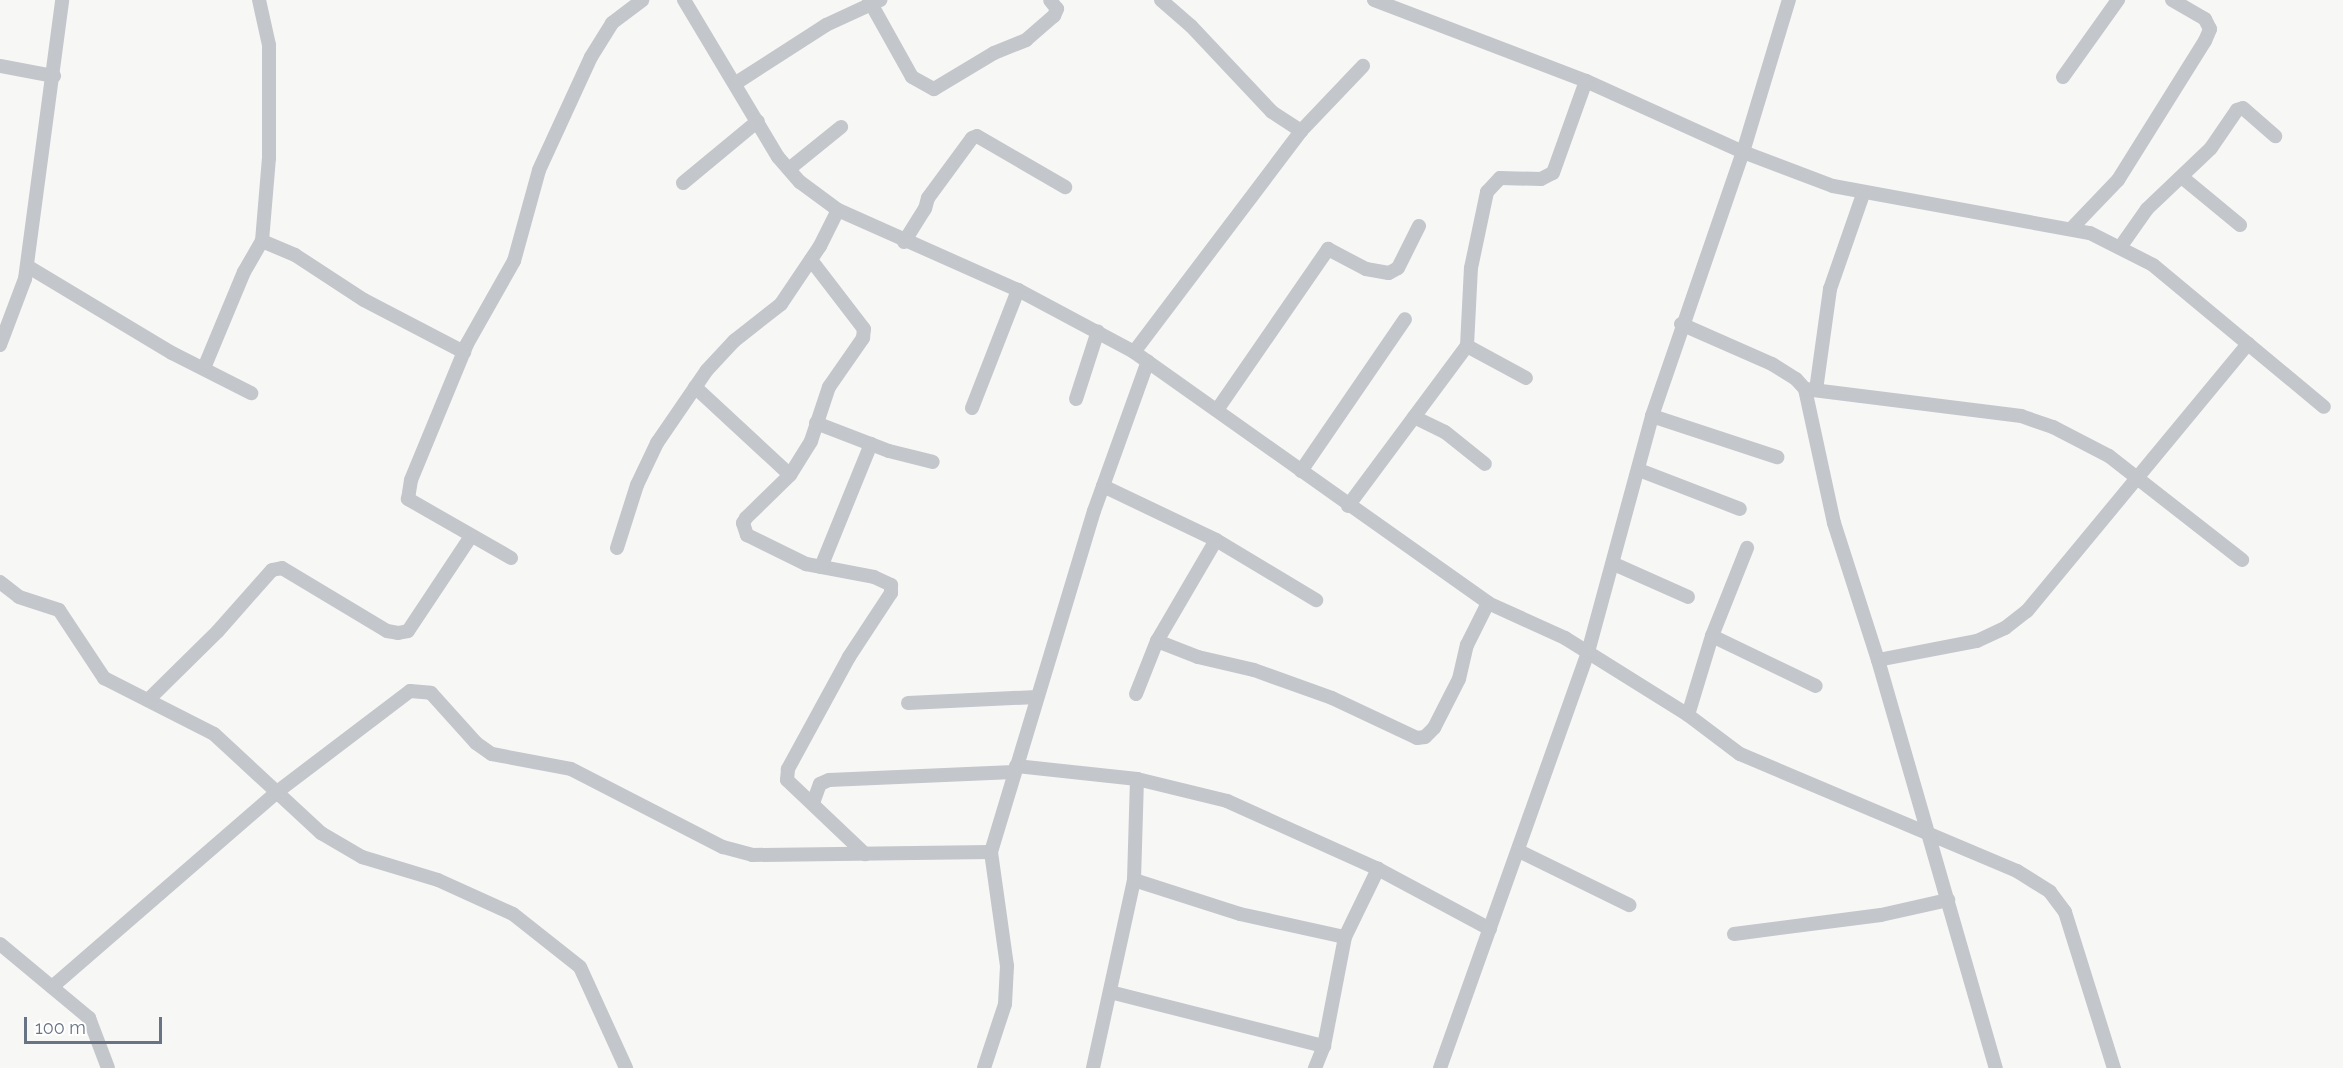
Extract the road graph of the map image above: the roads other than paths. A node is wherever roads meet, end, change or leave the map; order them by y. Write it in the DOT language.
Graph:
graph roads {
  1 [pos="62,0"];
  2 [pos="259,0"];
  3 [pos="642,0"];
  4 [pos="684,0"];
  5 [pos="1050,0"];
  6 [pos="1161,0"];
  7 [pos="1374,0"];
  8 [pos="1789,0"];
  9 [pos="2118,0"];
  10 [pos="2172,0"];
  11 [pos="874,1"];
  12 [pos="0,66"];
  13 [pos="1363,66"];
  14 [pos="54,76"];
  15 [pos="2063,77"];
  16 [pos="1586,81"];
  17 [pos="736,83"];
  18 [pos="758,121"];
  19 [pos="841,128"];
  20 [pos="1301,131"];
  21 [pos="2276,136"];
  22 [pos="1743,152"];
  23 [pos="789,169"];
  24 [pos="2183,178"];
  25 [pos="683,183"];
  26 [pos="1065,187"];
  27 [pos="1863,194"];
  28 [pos="838,210"];
  29 [pos="2240,225"];
  30 [pos="1419,226"];
  31 [pos="2071,229"];
  32 [pos="262,241"];
  33 [pos="904,242"];
  34 [pos="2121,246"];
  35 [pos="811,260"];
  36 [pos="27,266"];
  37 [pos="1018,290"];
  38 [pos="1405,319"];
  39 [pos="1681,324"];
  40 [pos="1098,331"];
  41 [pos="2248,344"];
  42 [pos="0,345"];
  43 [pos="1467,346"];
  44 [pos="464,352"];
  45 [pos="1134,352"];
  46 [pos="1148,361"];
  47 [pos="204,368"];
  48 [pos="1526,378"];
  49 [pos="695,387"];
  50 [pos="1810,390"];
  51 [pos="250,393"];
  52 [pos="1076,399"];
  53 [pos="2324,407"];
  54 [pos="972,408"];
  55 [pos="1217,410"];
  56 [pos="1652,416"];
  57 [pos="1414,417"];
  58 [pos="816,423"];
  59 [pos="871,444"];
  60 [pos="1777,457"];
  61 [pos="933,462"];
  62 [pos="1485,464"];
  63 [pos="1639,470"];
  64 [pos="1301,471"];
  65 [pos="790,475"];
  66 [pos="2136,477"];
  67 [pos="1103,486"];
  68 [pos="1348,506"];
  69 [pos="1740,509"];
  70 [pos="471,536"];
  71 [pos="1216,540"];
  72 [pos="617,548"];
  73 [pos="1747,548"];
  74 [pos="511,558"];
  75 [pos="2242,560"];
  76 [pos="1614,564"];
  77 [pos="821,567"];
  78 [pos="0,582"];
  79 [pos="1688,597"];
  80 [pos="1316,600"];
  81 [pos="1488,603"];
  82 [pos="1712,636"];
  83 [pos="1157,641"];
  84 [pos="1587,652"];
  85 [pos="1878,660"];
  86 [pos="1816,686"];
  87 [pos="1136,694"];
  88 [pos="1036,697"];
  89 [pos="148,700"];
  90 [pos="908,703"];
  91 [pos="1688,715"];
  92 [pos="1015,769"];
  93 [pos="1137,779"];
  94 [pos="277,792"];
  95 [pos="813,803"];
  96 [pos="1930,836"];
  97 [pos="1519,851"];
  98 [pos="991,852"];
  99 [pos="865,854"];
  100 [pos="1378,869"];
  101 [pos="1134,880"];
  102 [pos="1948,900"];
  103 [pos="1629,905"];
  104 [pos="1490,929"];
  105 [pos="1734,934"];
  106 [pos="1345,937"];
  107 [pos="0,944"];
  108 [pos="52,987"];
  109 [pos="1110,992"];
  110 [pos="1324,1046"];
  111 [pos="108,1068"];
  112 [pos="626,1068"];
  113 [pos="984,1068"];
  114 [pos="1093,1068"];
  115 [pos="1315,1068"];
  116 [pos="1440,1068"];
  117 [pos="1996,1068"];
  118 [pos="2114,1068"];
  1 -- 14 [label="street"];
  2 -- 32 [label="street"];
  3 -- 44 [label="street"];
  4 -- 17 [label="street"];
  5 -- 11 [label="street"];
  6 -- 20 [label="street"];
  7 -- 16 [label="street"];
  8 -- 22 [label="street"];
  9 -- 15 [label="street"];
  10 -- 31 [label="street"];
  11 -- 17 [label="street"];
  12 -- 14 [label="street"];
  13 -- 20 [label="street"];
  14 -- 36 [label="street"];
  16 -- 22 [label="street"];
  16 -- 43 [label="street"];
  17 -- 18 [label="street"];
  18 -- 23 [label="street"];
  18 -- 25 [label="street"];
  19 -- 23 [label="street"];
  20 -- 45 [label="street"];
  21 -- 24 [label="street"];
  22 -- 27 [label="street"];
  22 -- 39 [label="street"];
  23 -- 28 [label="street"];
  24 -- 29 [label="street"];
  24 -- 34 [label="street"];
  26 -- 33 [label="street"];
  27 -- 31 [label="street"];
  27 -- 50 [label="street"];
  28 -- 33 [label="street"];
  28 -- 35 [label="street"];
  30 -- 55 [label="street"];
  31 -- 34 [label="street"];
  32 -- 44 [label="street"];
  32 -- 47 [label="street"];
  33 -- 37 [label="street"];
  34 -- 41 [label="street"];
  35 -- 49 [label="street"];
  35 -- 58 [label="street"];
  36 -- 42 [label="street"];
  36 -- 47 [label="street"];
  37 -- 40 [label="street"];
  37 -- 54 [label="street"];
  38 -- 64 [label="street"];
  39 -- 50 [label="street"];
  39 -- 56 [label="street"];
  40 -- 45 [label="street"];
  40 -- 52 [label="street"];
  41 -- 53 [label="street"];
  41 -- 66 [label="street"];
  43 -- 48 [label="street"];
  43 -- 57 [label="street"];
  44 -- 70 [label="street"];
  45 -- 46 [label="street"];
  46 -- 55 [label="street"];
  46 -- 67 [label="street"];
  47 -- 51 [label="street"];
  49 -- 65 [label="street"];
  49 -- 72 [label="street"];
  50 -- 66 [label="street"];
  50 -- 85 [label="street"];
  55 -- 64 [label="street"];
  56 -- 60 [label="street"];
  56 -- 63 [label="street"];
  57 -- 62 [label="street"];
  57 -- 68 [label="street"];
  58 -- 59 [label="street"];
  58 -- 65 [label="street"];
  59 -- 61 [label="street"];
  59 -- 77 [label="street"];
  63 -- 69 [label="street"];
  63 -- 76 [label="street"];
  64 -- 68 [label="street"];
  65 -- 77 [label="street"];
  66 -- 75 [label="street"];
  66 -- 85 [label="street"];
  67 -- 71 [label="street"];
  67 -- 88 [label="street"];
  68 -- 81 [label="street"];
  70 -- 74 [label="street"];
  70 -- 89 [label="street"];
  71 -- 80 [label="street"];
  71 -- 83 [label="street"];
  73 -- 82 [label="street"];
  76 -- 79 [label="street"];
  76 -- 84 [label="street"];
  77 -- 95 [label="street"];
  78 -- 89 [label="street"];
  81 -- 83 [label="street"];
  81 -- 84 [label="street"];
  82 -- 86 [label="street"];
  82 -- 91 [label="street"];
  83 -- 87 [label="street"];
  84 -- 91 [label="street"];
  84 -- 97 [label="street"];
  85 -- 96 [label="street"];
  88 -- 90 [label="street"];
  88 -- 92 [label="street"];
  89 -- 94 [label="street"];
  91 -- 96 [label="street"];
  92 -- 93 [label="street"];
  92 -- 95 [label="street"];
  92 -- 98 [label="street"];
  93 -- 100 [label="street"];
  93 -- 101 [label="street"];
  94 -- 99 [label="street"];
  94 -- 108 [label="street"];
  94 -- 112 [label="street"];
  95 -- 99 [label="street"];
  96 -- 102 [label="street"];
  96 -- 118 [label="street"];
  97 -- 103 [label="street"];
  97 -- 104 [label="street"];
  98 -- 99 [label="street"];
  98 -- 113 [label="street"];
  100 -- 104 [label="street"];
  100 -- 106 [label="street"];
  101 -- 106 [label="street"];
  101 -- 109 [label="street"];
  102 -- 105 [label="street"];
  102 -- 117 [label="street"];
  104 -- 116 [label="street"];
  106 -- 110 [label="street"];
  107 -- 108 [label="street"];
  108 -- 111 [label="street"];
  109 -- 110 [label="street"];
  109 -- 114 [label="street"];
  110 -- 115 [label="street"];
}
